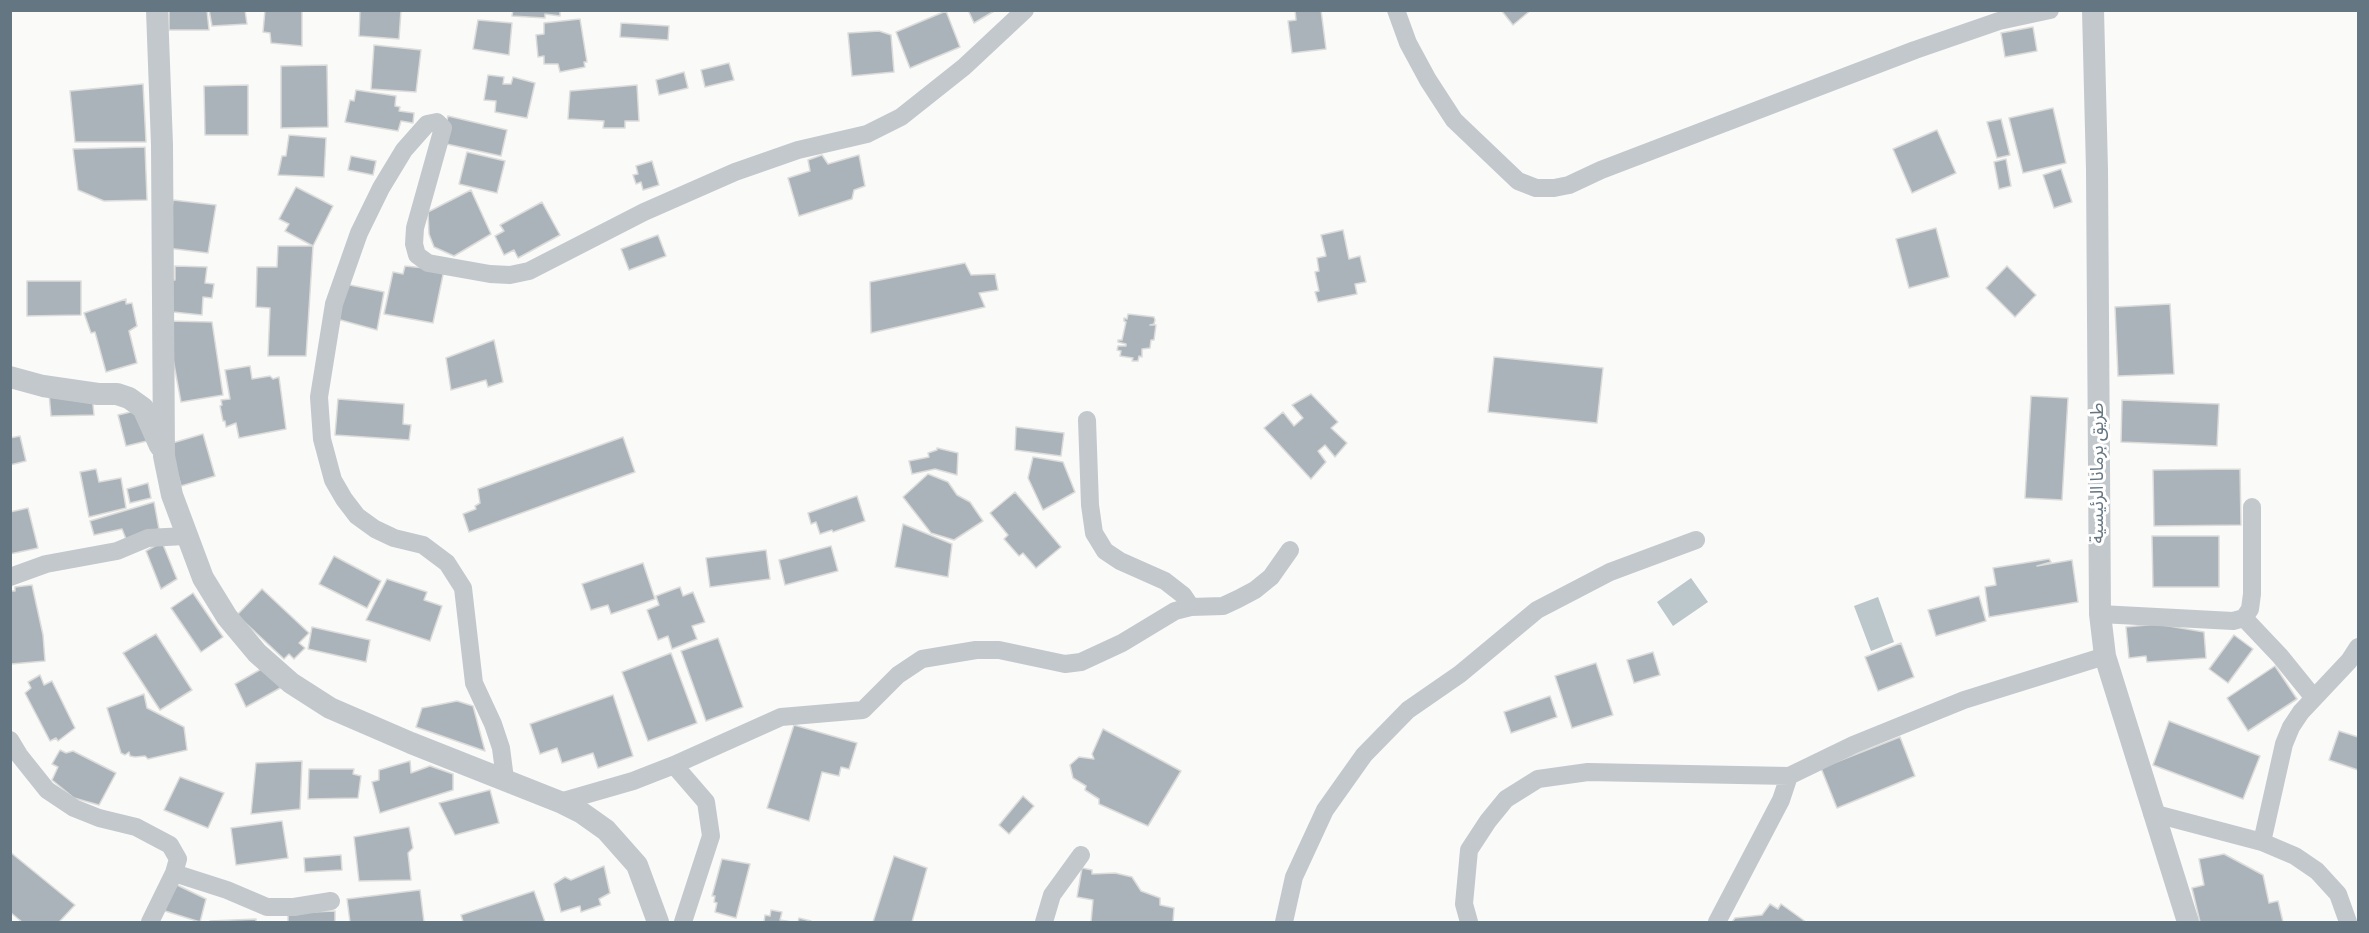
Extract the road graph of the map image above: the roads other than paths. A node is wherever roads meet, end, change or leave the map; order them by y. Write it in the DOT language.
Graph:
graph roads {
  1 [pos="157,10"];
  2 [pos="1025,10"];
  3 [pos="1396,10"];
  4 [pos="2050,10"];
  5 [pos="2093,10"];
  6 [pos="10,377"];
  7 [pos="1087,420"];
  8 [pos="164,456"];
  9 [pos="2252,507"];
  10 [pos="186,536"];
  11 [pos="1696,540"];
  12 [pos="1290,550"];
  13 [pos="10,577"];
  14 [pos="1191,606"];
  15 [pos="2100,614"];
  16 [pos="2244,618"];
  17 [pos="2358,647"];
  18 [pos="2105,656"];
  19 [pos="2314,698"];
  20 [pos="10,740"];
  21 [pos="674,765"];
  22 [pos="1789,776"];
  23 [pos="505,779"];
  24 [pos="560,802"];
  25 [pos="2152,813"];
  26 [pos="2262,842"];
  27 [pos="1081,855"];
  28 [pos="174,873"];
  29 [pos="331,902"];
  30 [pos="150,922"];
  31 [pos="658,922"];
  32 [pos="684,922"];
  33 [pos="1044,922"];
  34 [pos="1284,922"];
  35 [pos="1469,922"];
  36 [pos="1717,922"];
  37 [pos="2188,922"];
  38 [pos="2348,922"];
  1 -- 8 [label="street"];
  2 -- 23 [label="street"];
  3 -- 4 [label="street"];
  5 -- 15 [label="street, طريق برمانا الرئيسية"];
  6 -- 8 [label="street"];
  7 -- 14 [label="street"];
  8 -- 10 [label="street"];
  9 -- 16 [label="street"];
  10 -- 13 [label="street"];
  10 -- 23 [label="street"];
  11 -- 34 [label="street"];
  12 -- 14 [label="street"];
  14 -- 21 [label="street"];
  15 -- 16 [label="street"];
  15 -- 18 [label="street, طريق برمانا الرئيسية"];
  16 -- 19 [label="street"];
  17 -- 19 [label="street"];
  18 -- 22 [label="street"];
  18 -- 25 [label="street, طريق برمانا الرئيسية"];
  19 -- 26 [label="street"];
  20 -- 28 [label="street"];
  21 -- 24 [label="street"];
  21 -- 32 [label="street"];
  22 -- 35 [label="street"];
  22 -- 36 [label="street"];
  23 -- 24 [label="street"];
  24 -- 31 [label="street"];
  25 -- 26 [label="street"];
  25 -- 37 [label="street, طريق برمانا الرئيسية"];
  26 -- 38 [label="street"];
  27 -- 33 [label="street"];
  28 -- 29 [label="street"];
  28 -- 30 [label="street"];
}
